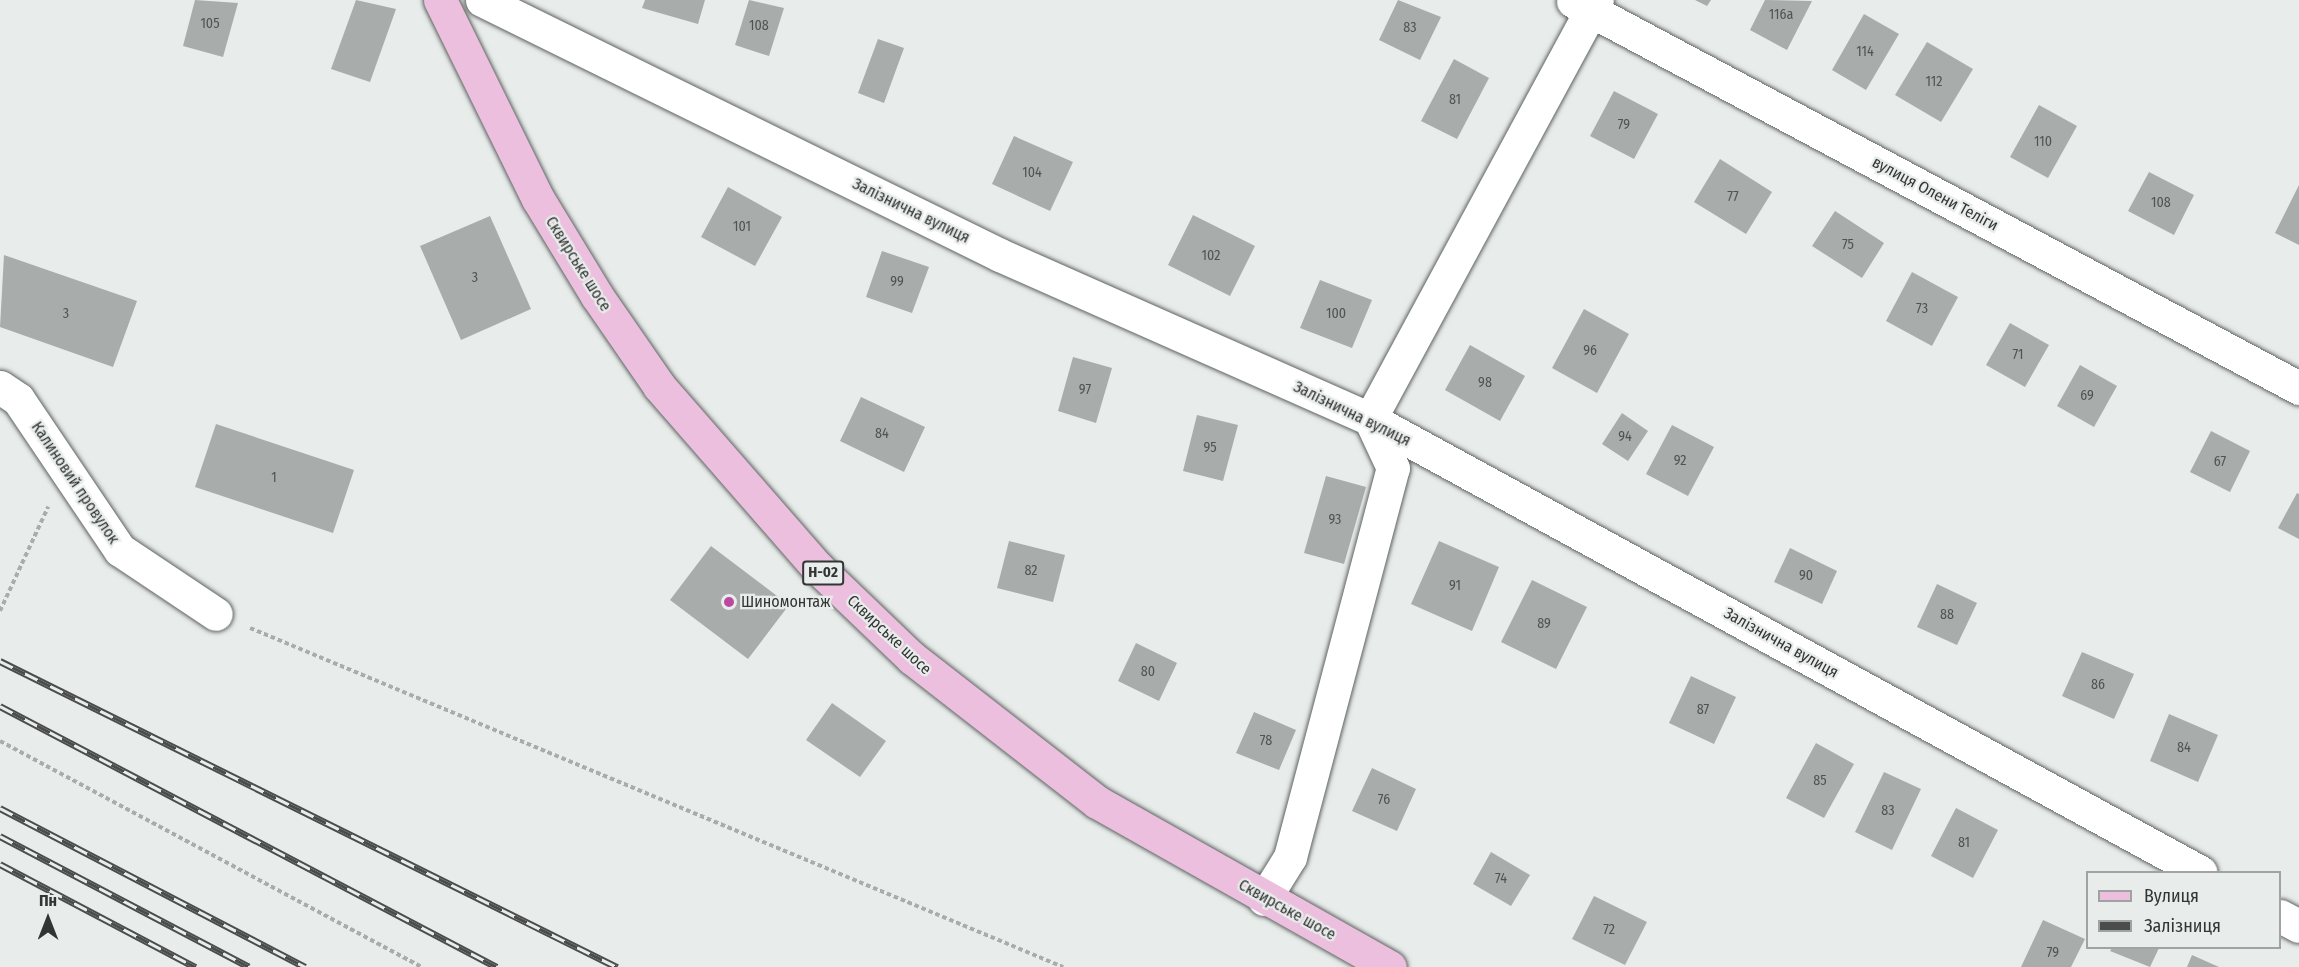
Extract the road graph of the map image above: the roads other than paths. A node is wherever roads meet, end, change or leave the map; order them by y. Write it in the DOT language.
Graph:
graph roads {
  1 [pos="440,0"];
  2 [pos="482,0"];
  3 [pos="1587,3"];
  4 [pos="0,387"];
  5 [pos="2299,388"];
  6 [pos="1370,419"];
  7 [pos="216,614"];
  8 [pos="2196,871"];
  9 [pos="1264,899"];
  10 [pos="2281,917"];
  11 [pos="2299,926"];
  12 [pos="1390,967"];
  1 -- 9 [label="main road, Сквирське шосе / Н-02"];
  2 -- 6 [label="street, Залізнична вулиця"];
  3 -- 5 [label="street, вулиця Олени Теліги"];
  3 -- 6 [label="street"];
  4 -- 7 [label="street, Калиновий провулок"];
  6 -- 8 [label="street, Залізнична вулиця"];
  6 -- 9 [label="street"];
  9 -- 12 [label="main road, Сквирське шосе / Н-02"];
  10 -- 11 [label="street"];
}
